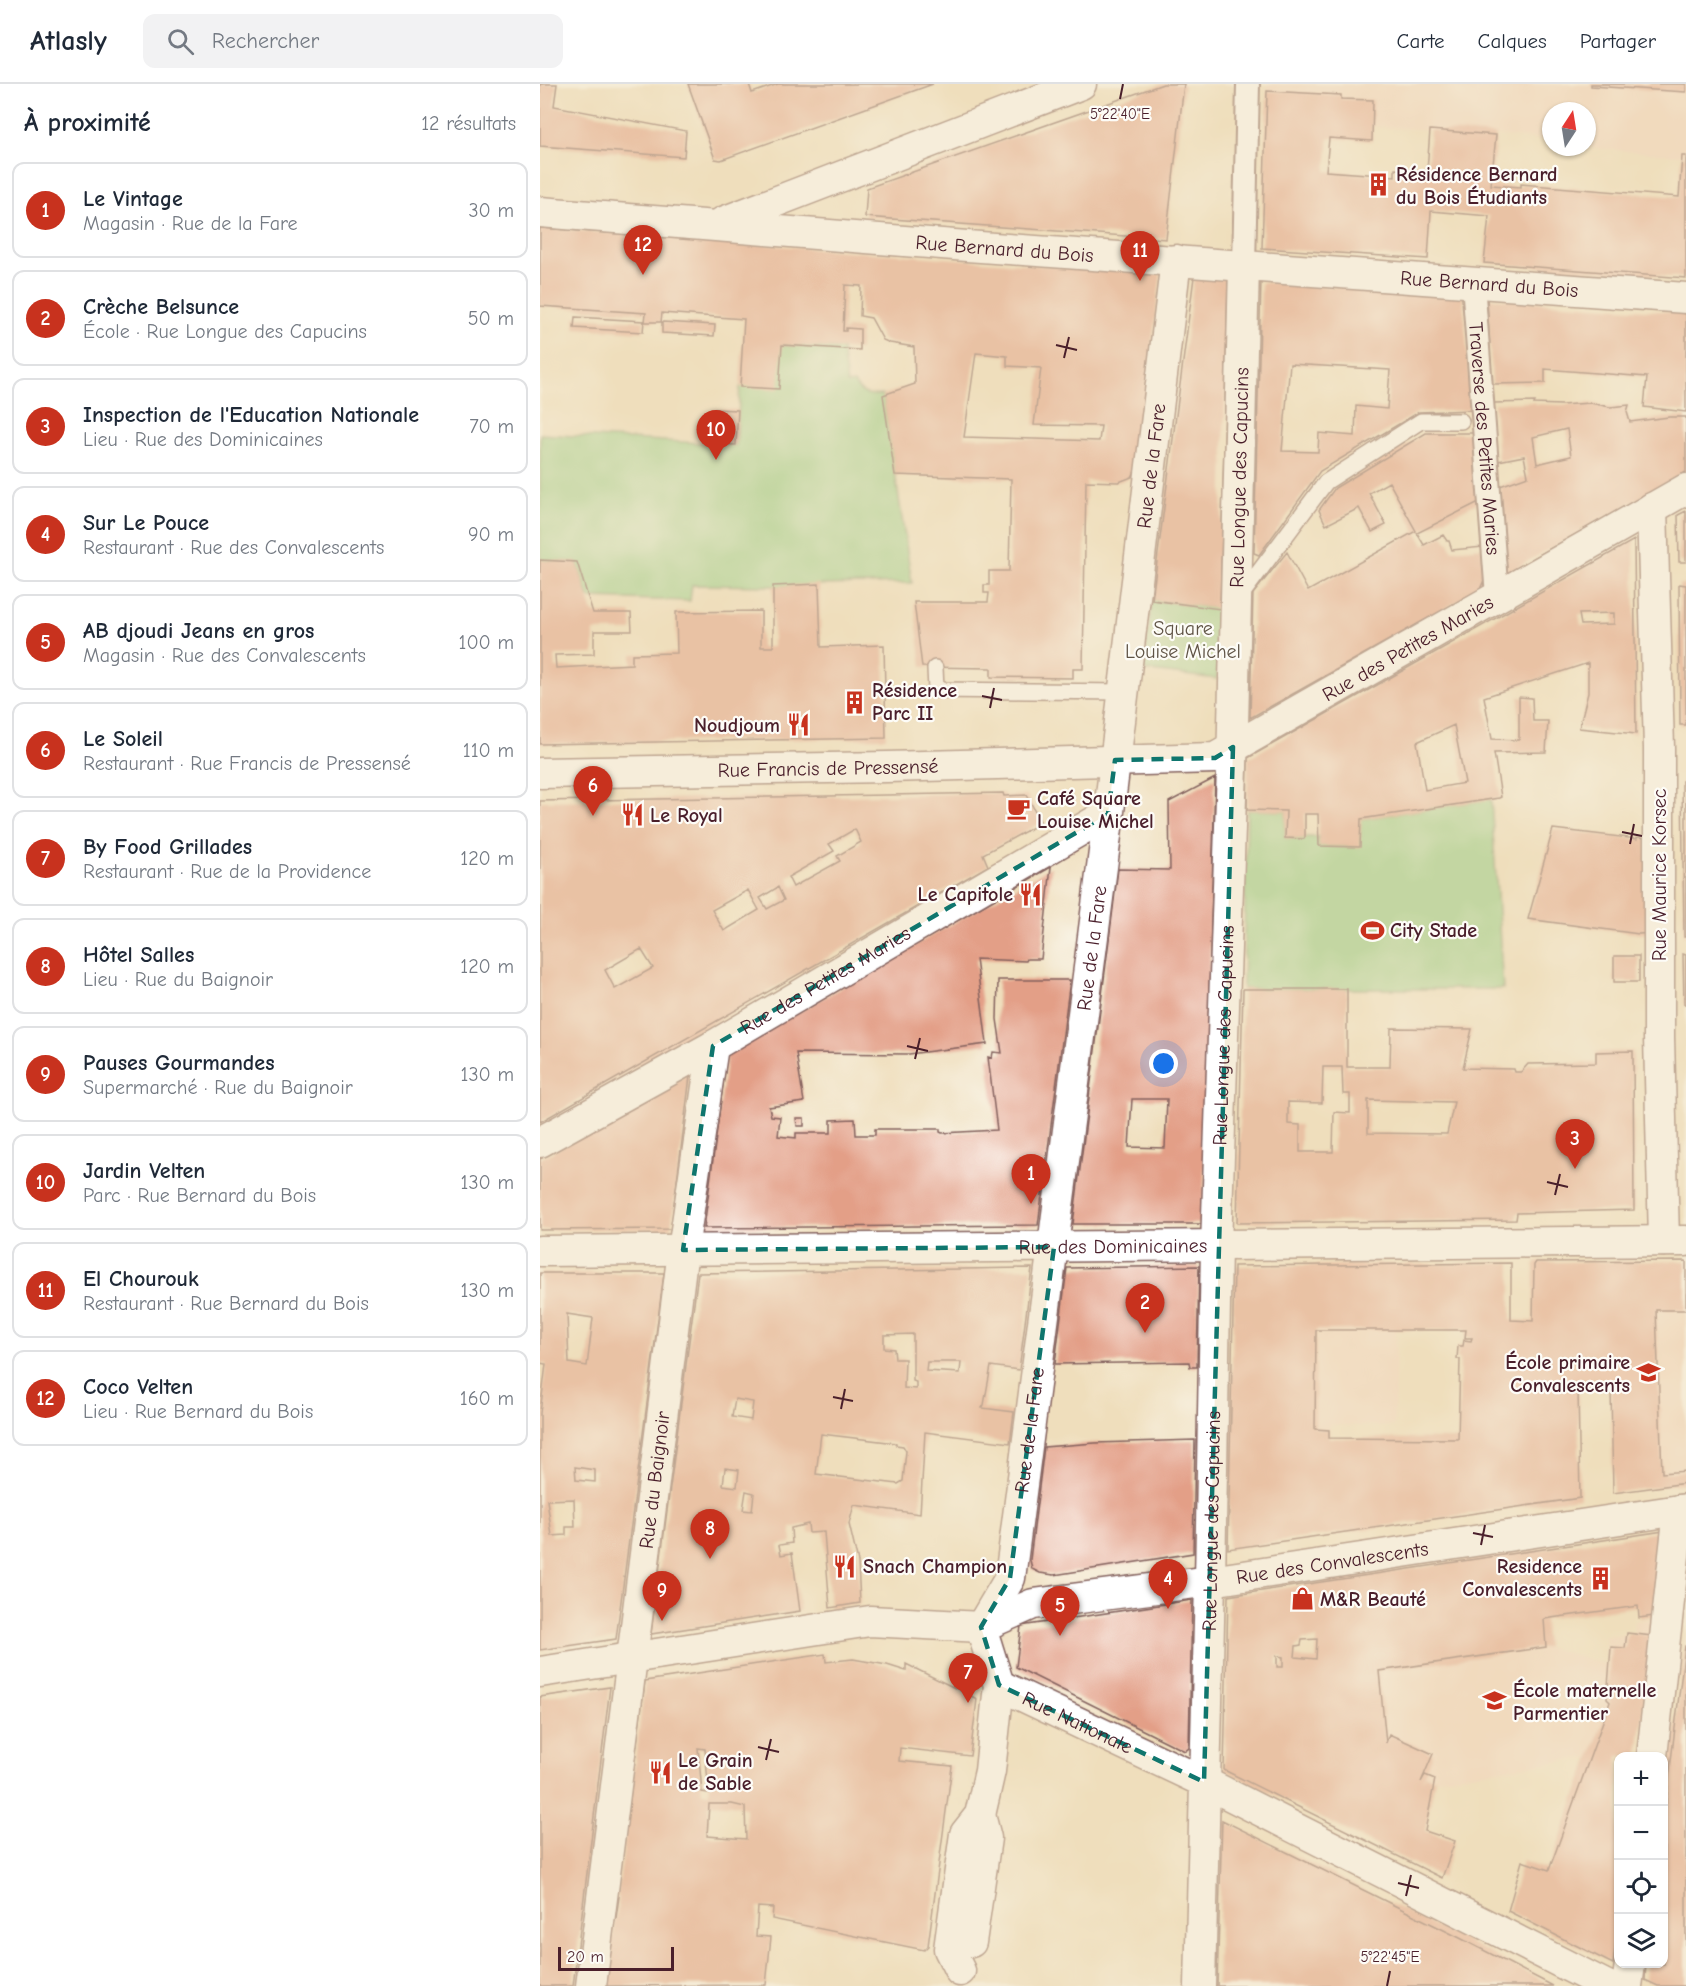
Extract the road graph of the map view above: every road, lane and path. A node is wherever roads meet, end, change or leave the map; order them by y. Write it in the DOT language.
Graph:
graph roads {
  1 [pos="1081,84"];
  2 [pos="1248,84"];
  3 [pos="540,212"];
  4 [pos="715,225"];
  5 [pos="1177,250"];
  6 [pos="1244,266"];
  7 [pos="1473,283"];
  8 [pos="1686,298"];
  9 [pos="1461,421"];
  10 [pos="1686,489"];
  11 [pos="1652,508"];
  12 [pos="1497,596"];
  13 [pos="1236,602"];
  14 [pos="935,668"];
  15 [pos="1123,692"];
  16 [pos="1233,747"];
  17 [pos="1673,748"];
  18 [pos="1115,760"];
  19 [pos="540,773"];
  20 [pos="1108,814"];
  21 [pos="713,1046"];
  22 [pos="540,1142"];
  23 [pos="1675,1241"];
  24 [pos="1216,1246"];
  25 [pos="1054,1247"];
  26 [pos="683,1250"];
  27 [pos="540,1251"];
  28 [pos="1683,1509"];
  29 [pos="1210,1581"];
  30 [pos="981,1628"];
  31 [pos="631,1657"];
  32 [pos="540,1672"];
  33 [pos="999,1685"];
  34 [pos="1653,1752"];
  35 [pos="1204,1782"];
  36 [pos="1629,1968"];
  37 [pos="959,1979"];
  38 [pos="591,1986"];
  39 [pos="1200,1986"];
  40 [pos="1607,1986"];
  41 [pos="1627,1986"];
  1 -- 4 [label="street"];
  2 -- 6 [label="street, Rue Longue des Capucins"];
  3 -- 4 [label="street, Rue Bernard du Bois"];
  4 -- 5 [label="street, Rue Bernard du Bois"];
  5 -- 6 [label="street, Rue Bernard du Bois"];
  5 -- 15 [label="street, Rue de la Fare"];
  6 -- 7 [label="street, Rue Bernard du Bois"];
  6 -- 13 [label="street, Rue Longue des Capucins"];
  7 -- 8 [label="street, Rue Bernard du Bois"];
  7 -- 12 [label="street, Traverse des Petites Maries"];
  9 -- 13 [label="lane"];
  10 -- 11 [label="street, Rue des Petites Maries"];
  11 -- 12 [label="street, Rue des Petites Maries"];
  11 -- 17 [label="street, Rue Maurice Korsec"];
  12 -- 16 [label="street, Rue des Petites Maries"];
  13 -- 16 [label="street, Rue Longue des Capucins"];
  14 -- 15 [label="lane"];
  15 -- 18 [label="street, Rue de la Fare"];
  16 -- 18 [label="street, Rue des Petites Maries"];
  16 -- 24 [label="street, Rue Longue des Capucins"];
  17 -- 23 [label="street, Rue Maurice Korsec"];
  18 -- 19 [label="street, Rue Francis de Pressensé"];
  18 -- 20 [label="street, Rue de la Fare"];
  20 -- 21 [label="street, Rue des Petites Maries"];
  20 -- 25 [label="street, Rue de la Fare"];
  21 -- 22 [label="street, Rue des Petites Maries"];
  21 -- 26 [label="street, Rue du Baignoir"];
  23 -- 24 [label="street, Rue des Dominicaines"];
  24 -- 25 [label="street, Rue des Dominicaines"];
  24 -- 29 [label="street, Rue Longue des Capucins"];
  25 -- 26 [label="street, Rue des Dominicaines"];
  25 -- 30 [label="street, Rue de la Fare"];
  26 -- 27 [label="street, Rue des Dominicaines"];
  26 -- 31 [label="street, Rue du Baignoir"];
  28 -- 29 [label="street, Rue des Convalescents"];
  28 -- 34 [label="street"];
  29 -- 30 [label="street, Rue des Convalescents"];
  29 -- 35 [label="street, Rue Longue des Capucins"];
  30 -- 31 [label="street"];
  30 -- 33 [label="street, Rue Nationale"];
  31 -- 32 [label="street"];
  31 -- 38 [label="street, Rue du Baignoir"];
  33 -- 35 [label="street, Rue Nationale"];
  33 -- 37 [label="street"];
  35 -- 39 [label="street, Rue Longue des Capucins"];
  35 -- 40 [label="street, Rue Nationale"];
  36 -- 41 [label="street"];
}
